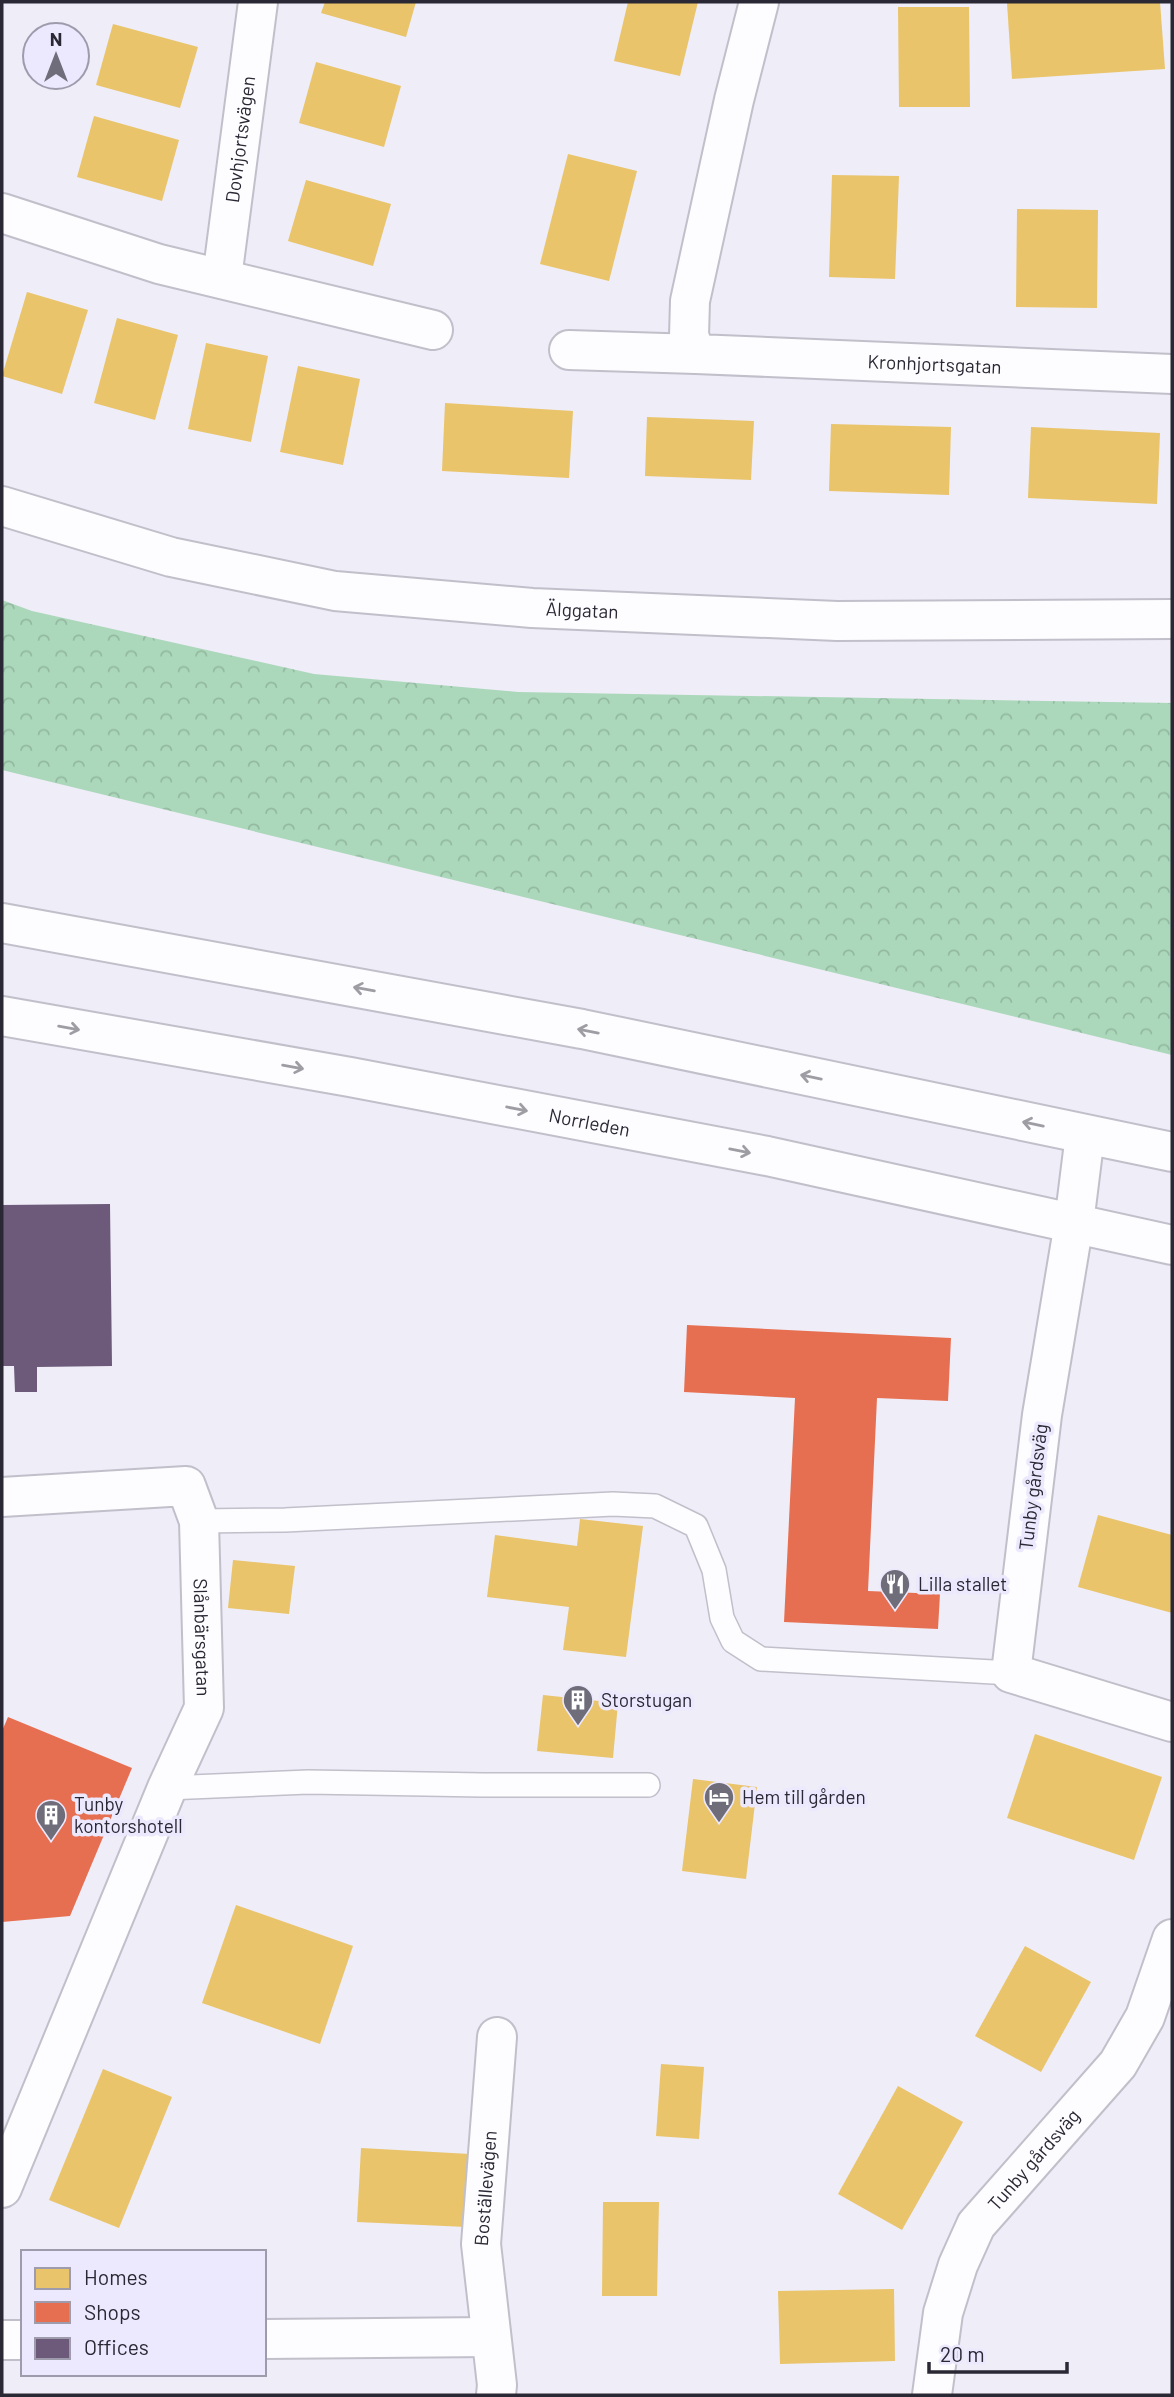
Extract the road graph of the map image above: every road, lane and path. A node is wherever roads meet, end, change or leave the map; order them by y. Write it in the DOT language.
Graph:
graph roads {
  1 [pos="258,2"];
  2 [pos="759,2"];
  3 [pos="2,213"];
  4 [pos="222,278"];
  5 [pos="433,330"];
  6 [pos="569,350"];
  7 [pos="696,354"];
  8 [pos="1172,374"];
  9 [pos="2,506"];
  10 [pos="1172,619"];
  11 [pos="2,923"];
  12 [pos="2,1016"];
  13 [pos="1086,1135"];
  14 [pos="1172,1152"];
  15 [pos="1074,1223"];
  16 [pos="1172,1245"];
  17 [pos="2,1497"];
  18 [pos="199,1521"];
  19 [pos="1011,1673"];
  20 [pos="1172,1722"];
  21 [pos="648,1785"];
  22 [pos="167,1788"];
  23 [pos="1172,1939"];
  24 [pos="497,2037"];
  25 [pos="2,2188"];
  26 [pos="491,2337"];
  27 [pos="266,2339"];
  28 [pos="2,2340"];
  29 [pos="21,2340"];
  30 [pos="496,2395"];
  31 [pos="932,2395"];
  1 -- 4 [label="street, Dovhjortsvägen"];
  2 -- 7 [label="street"];
  3 -- 4 [label="street"];
  4 -- 5 [label="street"];
  6 -- 7 [label="street, Kronhjortsgatan"];
  7 -- 8 [label="street, Kronhjortsgatan"];
  9 -- 10 [label="street, Älggatan"];
  13 -- 11 [label="street, one-way"];
  12 -- 15 [label="street, Norrleden, one-way"];
  13 -- 14 [label="street"];
  13 -- 15 [label="street, Tunby gårdsväg"];
  15 -- 16 [label="street, Norrleden"];
  15 -- 19 [label="street, Tunby gårdsväg"];
  17 -- 18 [label="street, Slånbärsgatan"];
  18 -- 19 [label="lane"];
  18 -- 22 [label="street, Slånbärsgatan"];
  19 -- 20 [label="street"];
  21 -- 22 [label="lane"];
  22 -- 25 [label="street, Slånbärsgatan"];
  23 -- 31 [label="street, Tunby gårdsväg"];
  24 -- 26 [label="street, Boställevägen"];
  26 -- 27 [label="street"];
  26 -- 30 [label="street, Boställevägen"];
  28 -- 29 [label="street"];
}
